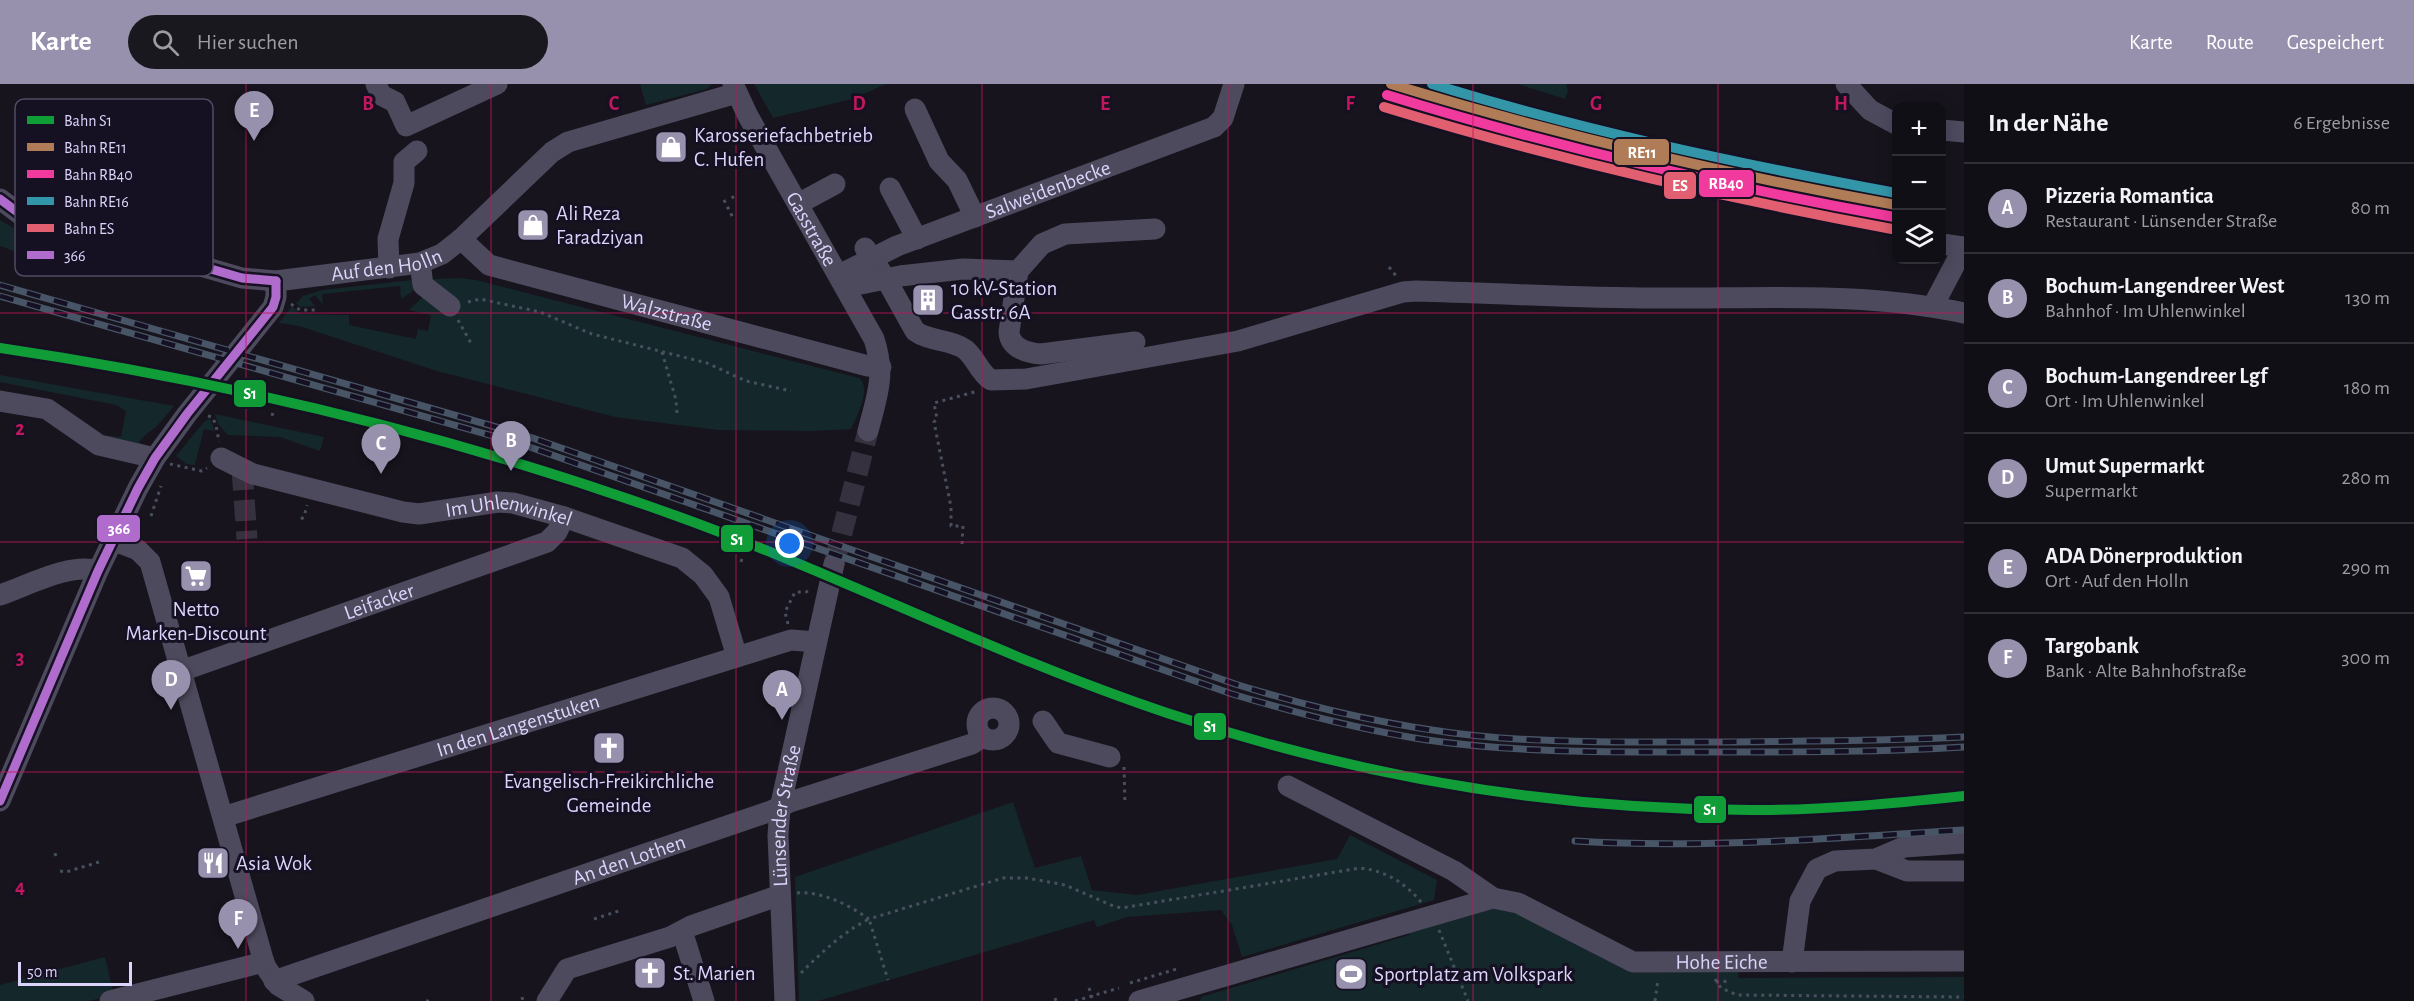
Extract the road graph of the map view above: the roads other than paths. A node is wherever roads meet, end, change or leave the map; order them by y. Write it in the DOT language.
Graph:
graph roads {
  1 [pos="376,84"];
  2 [pos="497,84"];
  3 [pos="1234,84"];
  4 [pos="1846,84"];
  5 [pos="735,89"];
  6 [pos="915,109"];
  7 [pos="1892,122"];
  8 [pos="1946,130"];
  9 [pos="1964,132"];
  10 [pos="417,151"];
  11 [pos="835,184"];
  12 [pos="890,188"];
  13 [pos="0,199"];
  14 [pos="798,204"];
  15 [pos="15,210"];
  16 [pos="975,217"];
  17 [pos="1155,229"];
  18 [pos="461,239"];
  19 [pos="917,239"];
  20 [pos="1946,245"];
  21 [pos="1964,247"];
  22 [pos="868,253"];
  23 [pos="420,263"];
  24 [pos="390,268"];
  25 [pos="213,270"];
  26 [pos="1018,271"];
  27 [pos="886,279"];
  28 [pos="276,281"];
  29 [pos="842,281"];
  30 [pos="450,306"];
  31 [pos="1933,306"];
  32 [pos="1964,313"];
  33 [pos="1135,342"];
  34 [pos="881,367"];
  35 [pos="0,401"];
  36 [pos="868,431"];
  37 [pos="221,458"];
  38 [pos="162,467"];
  39 [pos="564,517"];
  40 [pos="112,540"];
  41 [pos="834,564"];
  42 [pos="98,571"];
  43 [pos="0,595"];
  44 [pos="816,642"];
  45 [pos="737,657"];
  46 [pos="181,670"];
  47 [pos="1008,732"];
  48 [pos="982,737"];
  49 [pos="1110,757"];
  50 [pos="1288,786"];
  51 [pos="0,801"];
  52 [pos="780,808"];
  53 [pos="223,817"];
  54 [pos="1964,843"];
  55 [pos="1876,859"];
  56 [pos="1964,871"];
  57 [pos="780,895"];
  58 [pos="1493,898"];
  59 [pos="682,931"];
  60 [pos="1964,961"];
  61 [pos="264,962"];
  62 [pos="1792,962"];
  63 [pos="274,981"];
  64 [pos="784,991"];
  65 [pos="1134,992"];
  66 [pos="111,1001"];
  67 [pos="304,1001"];
  68 [pos="547,1001"];
  69 [pos="704,1001"];
  1 -- 2 [label="street"];
  3 -- 16 [label="street, Salweidenbecke"];
  4 -- 7 [label="street"];
  5 -- 14 [label="street, Gasstraße"];
  5 -- 18 [label="street, Auf den Holln"];
  6 -- 16 [label="street"];
  8 -- 9 [label="street"];
  10 -- 24 [label="street"];
  11 -- 14 [label="street"];
  12 -- 19 [label="street"];
  13 -- 15 [label="street, Auf den Holln"];
  14 -- 29 [label="street, Gasstraße"];
  16 -- 19 [label="street, Salweidenbecke"];
  17 -- 26 [label="street"];
  18 -- 23 [label="street, Auf den Holln"];
  18 -- 34 [label="street, Walzstraße"];
  19 -- 22 [label="street, Salweidenbecke"];
  20 -- 21 [label="street"];
  21 -- 31 [label="street"];
  22 -- 27 [label="street"];
  22 -- 29 [label="street, Salweidenbecke"];
  23 -- 24 [label="street, Auf den Holln"];
  23 -- 30 [label="street"];
  24 -- 28 [label="street, Auf den Holln"];
  25 -- 28 [label="street, Auf den Holln"];
  26 -- 27 [label="street"];
  26 -- 33 [label="street"];
  27 -- 29 [label="street"];
  27 -- 31 [label="street"];
  28 -- 38 [label="street"];
  29 -- 34 [label="street, Gasstraße"];
  31 -- 32 [label="street"];
  34 -- 36 [label="street"];
  35 -- 38 [label="street"];
  37 -- 39 [label="street, Im Uhlenwinkel"];
  38 -- 40 [label="street"];
  39 -- 45 [label="street, Im Uhlenwinkel"];
  39 -- 46 [label="street, Leifacker"];
  40 -- 42 [label="street"];
  40 -- 46 [label="street"];
  41 -- 44 [label="street, Lünsender Straße"];
  42 -- 43 [label="street"];
  42 -- 51 [label="street"];
  44 -- 45 [label="street, In den Langenstuken"];
  44 -- 52 [label="street, Lünsender Straße"];
  45 -- 53 [label="street, In den Langenstuken"];
  46 -- 53 [label="street"];
  47 -- 48 [label="street, An den Lothen"];
  47 -- 48 [label="street"];
  47 -- 49 [label="street"];
  48 -- 52 [label="street, An den Lothen"];
  50 -- 58 [label="street, Hohe Eiche"];
  52 -- 57 [label="street, Lünsender Straße"];
  52 -- 63 [label="street, An den Lothen"];
  53 -- 61 [label="street"];
  54 -- 55 [label="street"];
  55 -- 56 [label="street"];
  55 -- 62 [label="street"];
  57 -- 59 [label="street"];
  57 -- 64 [label="street, Lünsender Straße"];
  58 -- 62 [label="street, Hohe Eiche"];
  58 -- 65 [label="street, Hohe Eiche"];
  59 -- 68 [label="street"];
  59 -- 69 [label="street"];
  60 -- 62 [label="street, Hohe Eiche"];
  61 -- 63 [label="street"];
  61 -- 66 [label="street"];
  63 -- 67 [label="street"];
}
